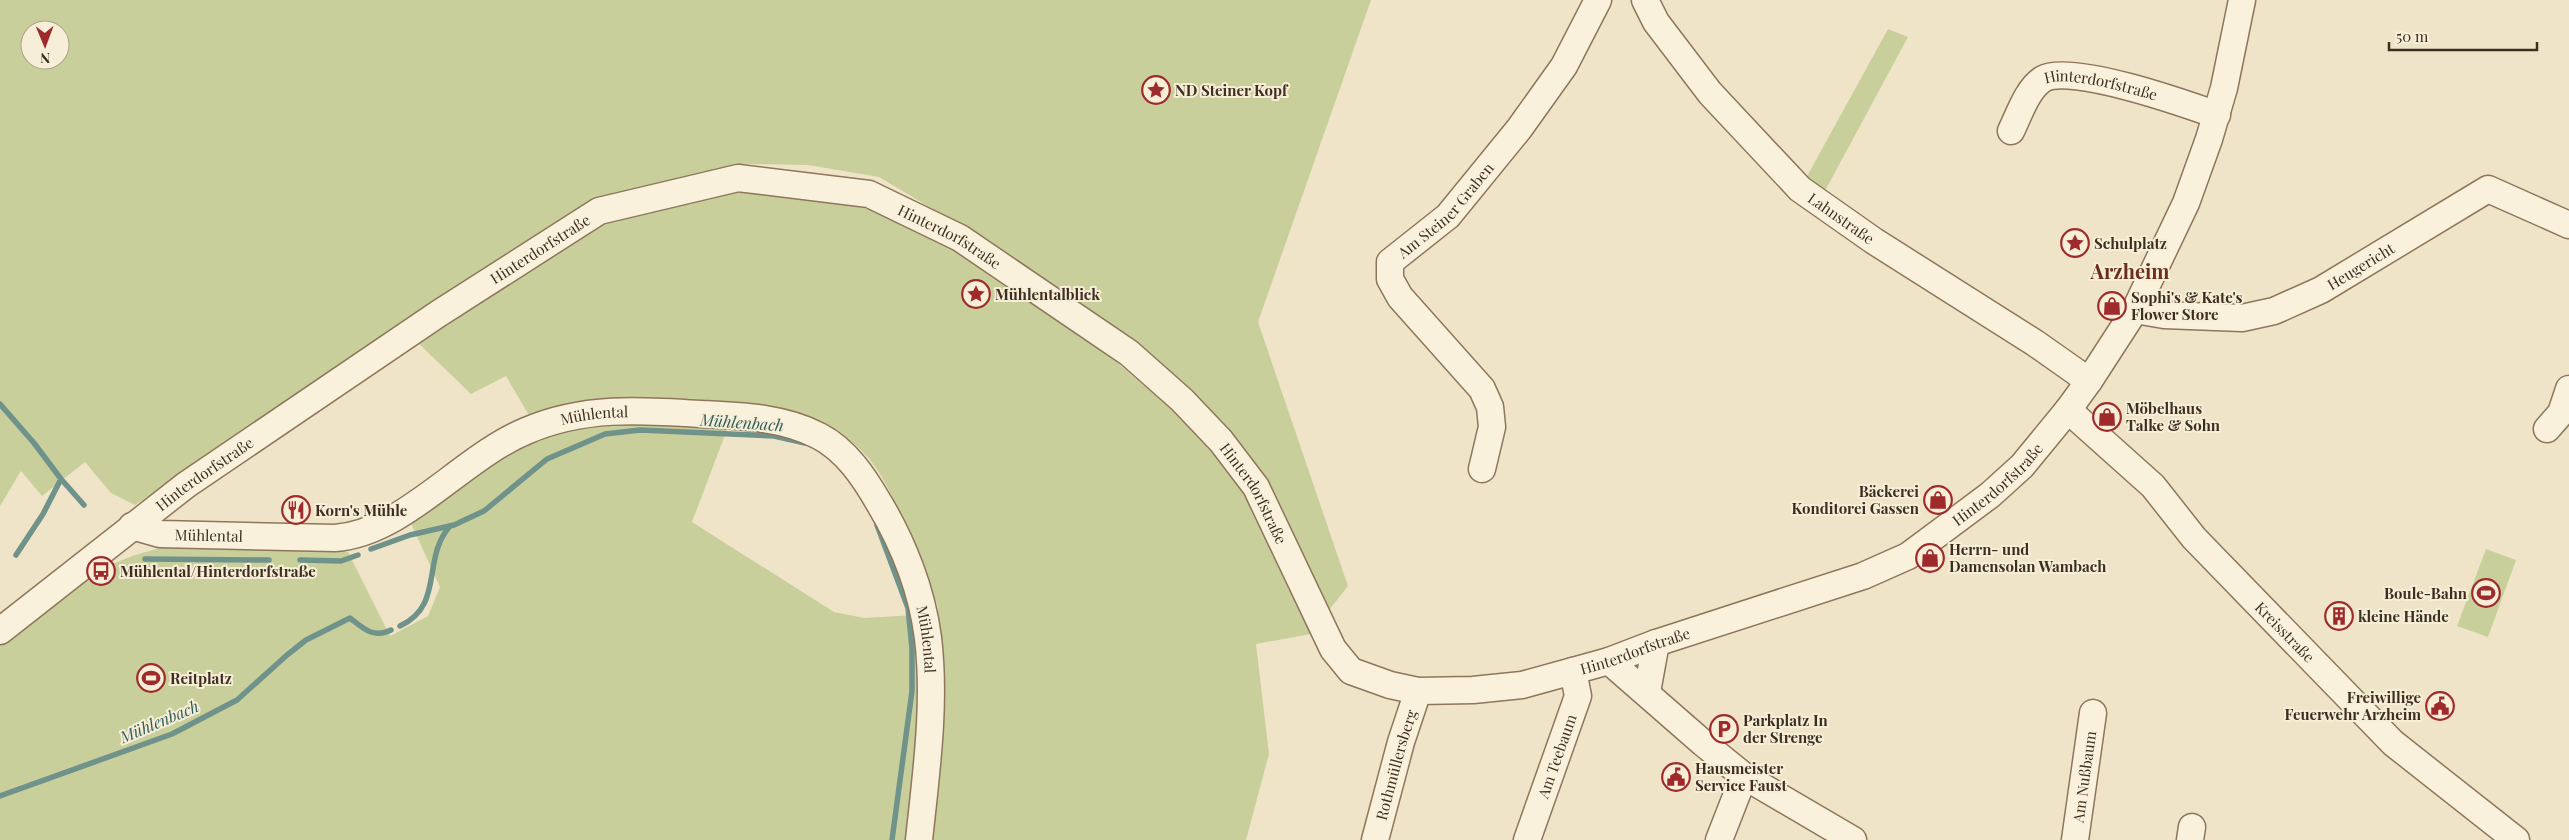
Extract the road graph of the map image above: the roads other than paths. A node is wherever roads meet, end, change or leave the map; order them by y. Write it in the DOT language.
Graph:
graph roads {
  1 [pos="1598,0"];
  2 [pos="1645,0"];
  3 [pos="2242,0"];
  4 [pos="2217,115"];
  5 [pos="2011,131"];
  6 [pos="2569,225"];
  7 [pos="2135,310"];
  8 [pos="2089,381"];
  9 [pos="2569,389"];
  10 [pos="2068,410"];
  11 [pos="2547,429"];
  12 [pos="1482,469"];
  13 [pos="132,526"];
  14 [pos="0,631"];
  15 [pos="1656,643"];
  16 [pos="1609,661"];
  17 [pos="1573,671"];
  18 [pos="1418,691"];
  19 [pos="1647,692"];
  20 [pos="2094,713"];
  21 [pos="1744,776"];
  22 [pos="919,840"];
  23 [pos="1375,840"];
  24 [pos="1527,840"];
  25 [pos="1719,840"];
  26 [pos="1853,840"];
  27 [pos="2075,840"];
  28 [pos="2516,840"];
  1 -- 12 [label="street, Am Steiner Graben"];
  2 -- 8 [label="street, Lahnstraße"];
  3 -- 4 [label="street, Hinterdorfstraße"];
  4 -- 5 [label="street, Hinterdorfstraße"];
  4 -- 7 [label="street, Hinterdorfstraße"];
  6 -- 7 [label="street, Heugericht"];
  7 -- 8 [label="street, Hinterdorfstraße"];
  8 -- 10 [label="street, Hinterdorfstraße"];
  9 -- 11 [label="street"];
  10 -- 15 [label="street, Hinterdorfstraße"];
  10 -- 28 [label="street, Kreisstraße"];
  13 -- 14 [label="street"];
  13 -- 18 [label="street, Hinterdorfstraße"];
  13 -- 22 [label="street, Mühlental"];
  15 -- 16 [label="street, Hinterdorfstraße"];
  15 -- 19 [label="street"];
  16 -- 17 [label="street, Hinterdorfstraße"];
  16 -- 19 [label="street"];
  17 -- 18 [label="street, Hinterdorfstraße"];
  17 -- 24 [label="street, Am Teebaum"];
  18 -- 23 [label="street, Rothmüllersberg"];
  19 -- 21 [label="street"];
  20 -- 27 [label="street, Am Nußbaum"];
  21 -- 25 [label="street"];
  21 -- 26 [label="street"];
}
